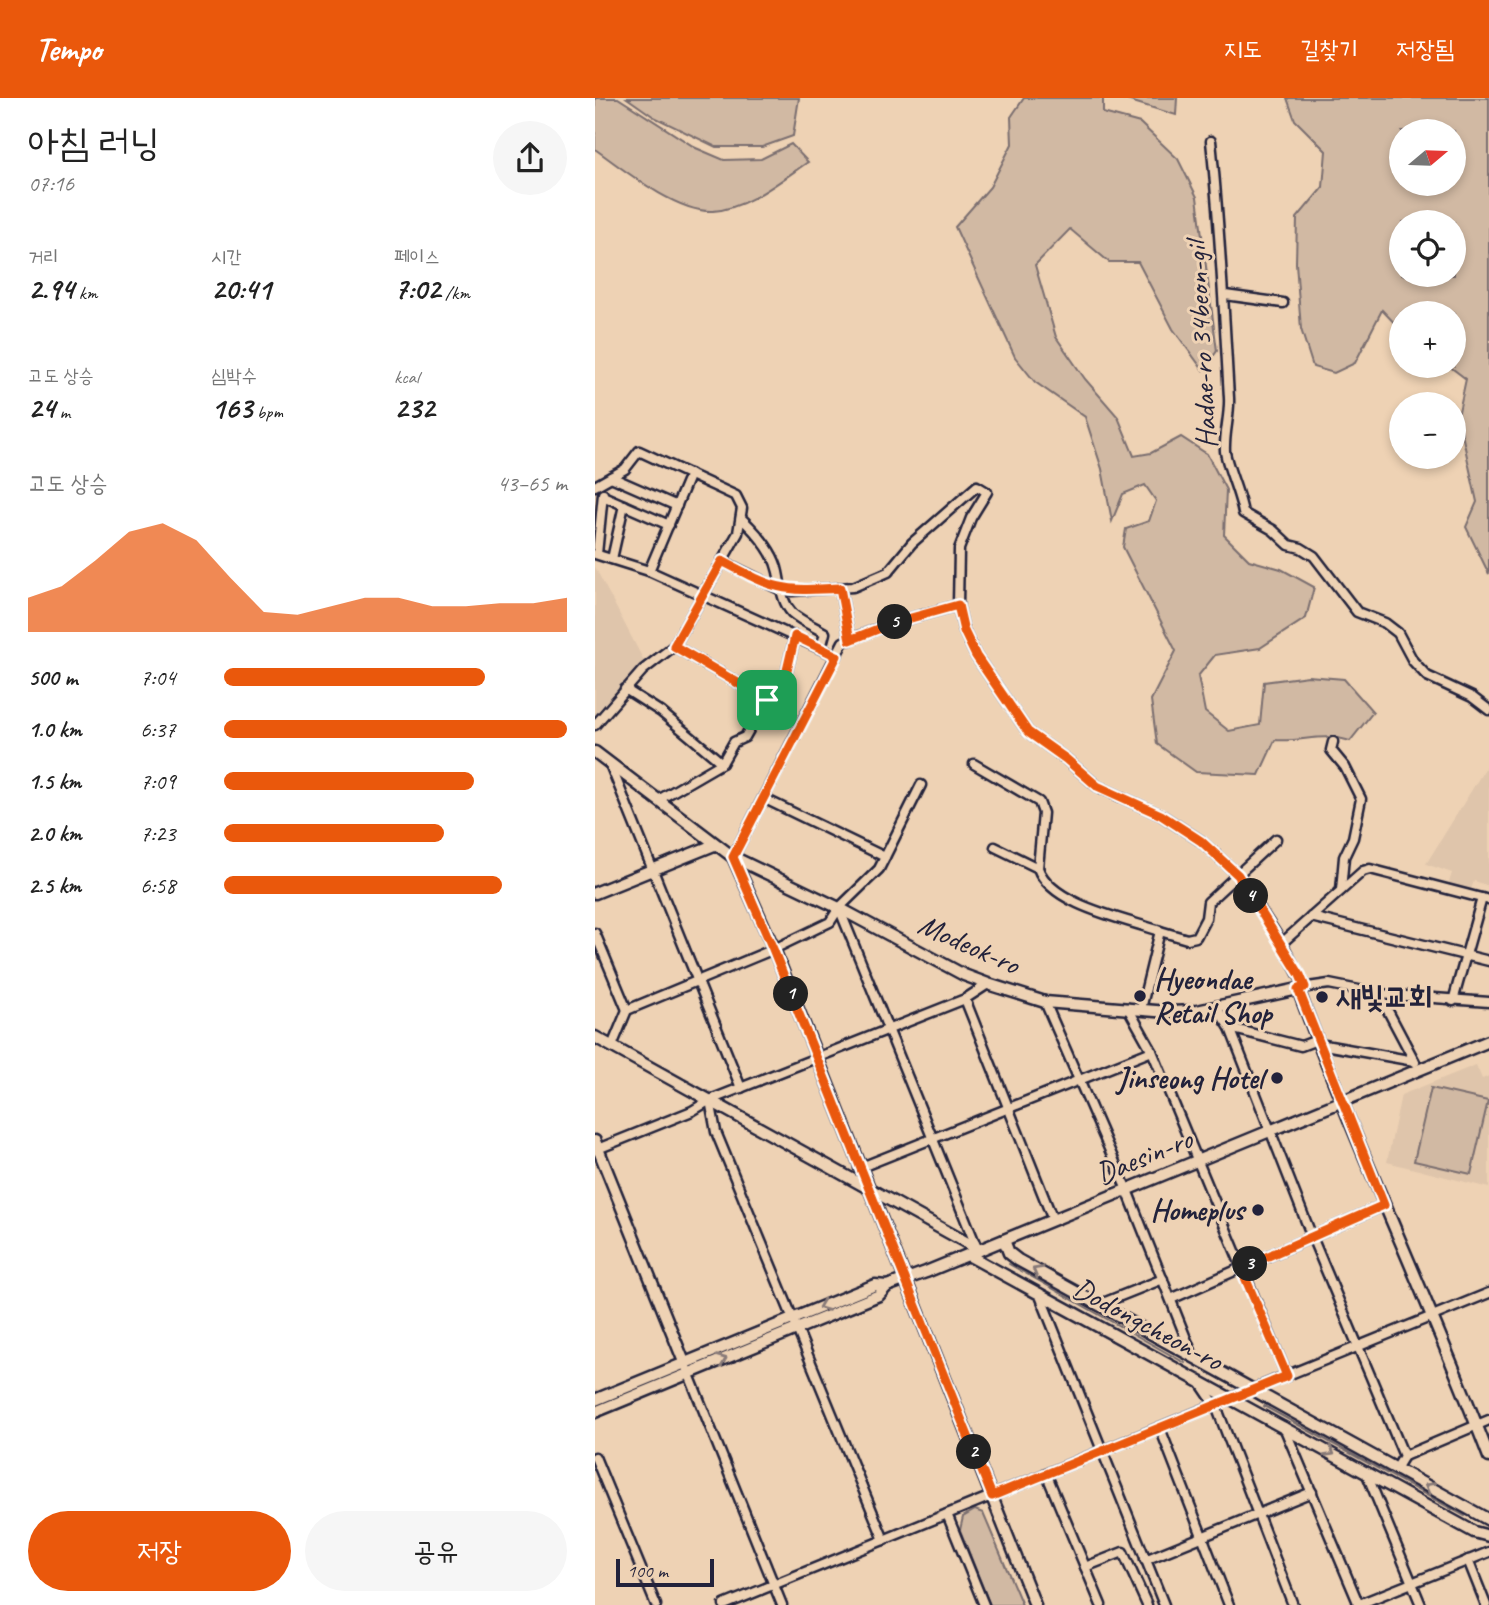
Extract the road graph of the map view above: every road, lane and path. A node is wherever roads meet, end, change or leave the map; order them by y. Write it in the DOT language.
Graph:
graph roads {
  1 [pos="1211,141"];
  2 [pos="1225,295"];
  3 [pos="1283,303"];
  4 [pos="690,474"];
  5 [pos="611,477"];
  6 [pos="598,485"];
  7 [pos="603,496"];
  8 [pos="624,505"];
  9 [pos="677,506"];
  10 [pos="741,519"];
  11 [pos="669,525"];
  12 [pos="596,554"];
  13 [pos="612,559"];
  14 [pos="722,561"];
  15 [pos="649,571"];
  16 [pos="840,588"];
  17 [pos="779,589"];
  18 [pos="704,595"];
  19 [pos="958,605"];
  20 [pos="795,636"];
  21 [pos="850,640"];
  22 [pos="674,646"];
  23 [pos="821,648"];
  24 [pos="837,656"];
  25 [pos="625,689"];
  26 [pos="767,700"];
  27 [pos="1489,710"];
  28 [pos="595,725"];
  29 [pos="1333,742"];
  30 [pos="601,759"];
  31 [pos="722,762"];
  32 [pos="974,764"];
  33 [pos="921,785"];
  34 [pos="660,799"];
  35 [pos="765,799"];
  36 [pos="1276,839"];
  37 [pos="714,845"];
  38 [pos="995,847"];
  39 [pos="733,857"];
  40 [pos="885,857"];
  41 [pos="1038,868"];
  42 [pos="654,869"];
  43 [pos="1238,875"];
  44 [pos="1342,890"];
  45 [pos="595,893"];
  46 [pos="1486,899"];
  47 [pos="839,908"];
  48 [pos="1311,917"];
  49 [pos="1160,931"];
  50 [pos="595,933"];
  51 [pos="1282,943"];
  52 [pos="773,949"];
  53 [pos="1466,957"];
  54 [pos="1489,961"];
  55 [pos="699,981"];
  56 [pos="988,984"];
  57 [pos="1302,988"];
  58 [pos="1379,994"];
  59 [pos="965,999"];
  60 [pos="1453,1001"];
  61 [pos="1045,1002"];
  62 [pos="1489,1002"];
  63 [pos="1216,1007"];
  64 [pos="1128,1009"];
  65 [pos="1141,1009"];
  66 [pos="627,1010"];
  67 [pos="890,1028"];
  68 [pos="1230,1028"];
  69 [pos="595,1037"];
  70 [pos="1489,1041"];
  71 [pos="1318,1042"];
  72 [pos="612,1046"];
  73 [pos="1151,1051"];
  74 [pos="816,1059"];
  75 [pos="1416,1065"];
  76 [pos="1080,1079"];
  77 [pos="741,1088"];
  78 [pos="709,1100"];
  79 [pos="1342,1100"];
  80 [pos="1007,1108"];
  81 [pos="1270,1131"];
  82 [pos="933,1138"];
  83 [pos="596,1146"];
  84 [pos="1197,1161"];
  85 [pos="859,1168"];
  86 [pos="1126,1190"];
  87 [pos="870,1191"];
  88 [pos="1384,1205"];
  89 [pos="1053,1220"];
  90 [pos="1312,1237"];
  91 [pos="1004,1240"];
  92 [pos="975,1251"];
  93 [pos="1014,1257"];
  94 [pos="1241,1268"];
  95 [pos="1003,1274"];
  96 [pos="906,1279"];
  97 [pos="1163,1279"];
  98 [pos="887,1286"];
  99 [pos="1039,1293"];
  100 [pos="1489,1293"];
  101 [pos="1171,1299"];
  102 [pos="1098,1305"];
  103 [pos="1432,1315"];
  104 [pos="793,1318"];
  105 [pos="797,1329"];
  106 [pos="1358,1347"];
  107 [pos="1193,1356"];
  108 [pos="684,1362"];
  109 [pos="689,1374"];
  110 [pos="1230,1376"];
  111 [pos="1287,1376"];
  112 [pos="1201,1384"];
  113 [pos="1219,1390"];
  114 [pos="1255,1390"];
  115 [pos="1234,1398"];
  116 [pos="1269,1398"];
  117 [pos="595,1400"];
  118 [pos="1216,1406"];
  119 [pos="595,1412"];
  120 [pos="1261,1414"];
  121 [pos="1489,1420"];
  122 [pos="1477,1425"];
  123 [pos="1284,1427"];
  124 [pos="1160,1428"];
  125 [pos="1103,1451"];
  126 [pos="1404,1456"];
  127 [pos="595,1457"];
  128 [pos="1489,1457"];
  129 [pos="1396,1469"];
  130 [pos="1366,1472"];
  131 [pos="1046,1473"];
  132 [pos="1312,1492"];
  133 [pos="992,1496"];
  134 [pos="947,1514"];
  135 [pos="1257,1515"];
  136 [pos="1489,1520"];
  137 [pos="1476,1532"];
  138 [pos="1489,1536"];
  139 [pos="1202,1538"];
  140 [pos="884,1540"];
  141 [pos="1489,1552"];
  142 [pos="1145,1560"];
  143 [pos="1468,1560"];
  144 [pos="1085,1567"];
  145 [pos="1412,1583"];
  146 [pos="773,1585"];
  147 [pos="656,1605"];
  148 [pos="724,1605"];
  149 [pos="782,1605"];
  150 [pos="984,1605"];
  151 [pos="1035,1605"];
  152 [pos="1101,1605"];
  153 [pos="1147,1605"];
  154 [pos="1164,1605"];
  155 [pos="1229,1605"];
  156 [pos="1293,1605"];
  157 [pos="1358,1605"];
  158 [pos="1421,1605"];
  159 [pos="1486,1605"];
  1 -- 2 [label="street, Hadae-ro 34beon-gil"];
  2 -- 3 [label="street"];
  2 -- 27 [label="street, Hadae-ro 34beon-gil"];
  4 -- 5 [label="street"];
  4 -- 9 [label="street"];
  4 -- 10 [label="street"];
  5 -- 6 [label="street"];
  5 -- 9 [label="street"];
  6 -- 7 [label="street"];
  7 -- 8 [label="street"];
  7 -- 12 [label="street"];
  8 -- 11 [label="street"];
  8 -- 13 [label="street"];
  9 -- 11 [label="street"];
  10 -- 14 [label="street"];
  10 -- 17 [label="street"];
  11 -- 15 [label="street"];
  12 -- 13 [label="street"];
  13 -- 15 [label="street"];
  14 -- 17 [label="street"];
  14 -- 18 [label="street"];
  15 -- 18 [label="street"];
  16 -- 17 [label="street"];
  16 -- 19 [label="street"];
  16 -- 21 [label="street"];
  17 -- 23 [label="street"];
  18 -- 20 [label="street"];
  18 -- 22 [label="street"];
  19 -- 21 [label="street"];
  19 -- 43 [label="street"];
  20 -- 23 [label="street"];
  20 -- 26 [label="street"];
  21 -- 24 [label="street"];
  22 -- 25 [label="street"];
  22 -- 26 [label="street"];
  23 -- 24 [label="street"];
  24 -- 35 [label="street"];
  25 -- 28 [label="street"];
  25 -- 31 [label="street"];
  26 -- 31 [label="street"];
  29 -- 44 [label="street"];
  30 -- 34 [label="street, Modeok-ro"];
  30 -- 42 [label="street, Modeok-ro"];
  31 -- 34 [label="street"];
  32 -- 41 [label="street"];
  33 -- 40 [label="street"];
  34 -- 37 [label="street, Modeok-ro"];
  35 -- 39 [label="street"];
  35 -- 40 [label="street"];
  36 -- 43 [label="street"];
  37 -- 39 [label="street, Modeok-ro"];
  37 -- 42 [label="street"];
  38 -- 41 [label="street"];
  39 -- 47 [label="street, Modeok-ro"];
  39 -- 52 [label="street"];
  40 -- 47 [label="street"];
  41 -- 49 [label="street"];
  42 -- 45 [label="street"];
  42 -- 55 [label="street, Modeok-ro"];
  43 -- 49 [label="street"];
  43 -- 51 [label="street"];
  44 -- 46 [label="street"];
  44 -- 48 [label="street"];
  46 -- 53 [label="street"];
  47 -- 52 [label="street"];
  47 -- 56 [label="street, Modeok-ro"];
  47 -- 67 [label="street"];
  48 -- 51 [label="street"];
  48 -- 53 [label="street"];
  49 -- 65 [label="street"];
  50 -- 66 [label="street"];
  51 -- 57 [label="street"];
  52 -- 55 [label="street"];
  52 -- 74 [label="street"];
  53 -- 54 [label="street"];
  53 -- 60 [label="street"];
  55 -- 66 [label="street"];
  55 -- 77 [label="street, Modeok-ro"];
  56 -- 59 [label="street"];
  56 -- 61 [label="street, Modeok-ro"];
  57 -- 58 [label="street"];
  57 -- 63 [label="street, Modeok-ro"];
  57 -- 71 [label="street"];
  58 -- 60 [label="street"];
  58 -- 75 [label="street"];
  59 -- 67 [label="street"];
  59 -- 80 [label="street"];
  60 -- 62 [label="street"];
  61 -- 64 [label="street, Modeok-ro"];
  61 -- 76 [label="street"];
  63 -- 65 [label="street, Modeok-ro"];
  63 -- 68 [label="street"];
  64 -- 65 [label="street, Modeok-ro"];
  64 -- 73 [label="street"];
  66 -- 72 [label="street"];
  67 -- 74 [label="street"];
  67 -- 82 [label="street"];
  68 -- 71 [label="street"];
  68 -- 81 [label="street"];
  69 -- 72 [label="street, Dodongcheon-ro"];
  70 -- 75 [label="street, Daesin-ro"];
  71 -- 75 [label="street"];
  71 -- 79 [label="street"];
  72 -- 78 [label="street, Dodongcheon-ro"];
  73 -- 76 [label="street"];
  73 -- 84 [label="street"];
  74 -- 77 [label="street"];
  74 -- 85 [label="street"];
  75 -- 79 [label="street, Daesin-ro"];
  76 -- 80 [label="street"];
  76 -- 86 [label="street"];
  77 -- 78 [label="street"];
  78 -- 83 [label="street"];
  78 -- 87 [label="street, Dodongcheon-ro"];
  78 -- 104 [label="street"];
  79 -- 81 [label="street, Daesin-ro"];
  79 -- 88 [label="street"];
  80 -- 82 [label="street"];
  80 -- 89 [label="street"];
  81 -- 84 [label="street, Daesin-ro"];
  81 -- 90 [label="street"];
  82 -- 85 [label="street"];
  82 -- 92 [label="street"];
  83 -- 108 [label="street"];
  84 -- 86 [label="street, Daesin-ro"];
  84 -- 94 [label="street"];
  85 -- 87 [label="street"];
  86 -- 89 [label="street, Daesin-ro"];
  86 -- 97 [label="street"];
  87 -- 92 [label="street, Dodongcheon-ro"];
  87 -- 96 [label="street"];
  88 -- 90 [label="street"];
  88 -- 103 [label="street"];
  89 -- 91 [label="street, Daesin-ro"];
  90 -- 94 [label="street"];
  90 -- 106 [label="street"];
  91 -- 92 [label="street, Daesin-ro"];
  91 -- 93 [label="street, Dodongcheon-ro"];
  92 -- 95 [label="street, Dodongcheon-ro"];
  92 -- 96 [label="street, Daesin-ro"];
  93 -- 95 [label="street"];
  102 -- 93 [label="street, Dodongcheon-ro, one-way"];
  94 -- 101 [label="street"];
  94 -- 111 [label="street"];
  95 -- 99 [label="street, Dodongcheon-ro"];
  96 -- 98 [label="street, Daesin-ro"];
  96 -- 133 [label="street"];
  97 -- 101 [label="street"];
  97 -- 102 [label="street"];
  98 -- 104 [label="street, Daesin-ro, one-way"];
  98 -- 105 [label="street, Daesin-ro"];
  99 -- 113 [label="street, Dodongcheon-ro"];
  99 -- 125 [label="street"];
  100 -- 103 [label="street"];
  101 -- 107 [label="street"];
  102 -- 107 [label="street, Dodongcheon-ro"];
  103 -- 106 [label="street"];
  103 -- 122 [label="street"];
  104 -- 105 [label="street"];
  104 -- 108 [label="street, Daesin-ro"];
  109 -- 105 [label="street, Daesin-ro, one-way"];
  105 -- 140 [label="street"];
  106 -- 111 [label="street"];
  106 -- 126 [label="street"];
  107 -- 110 [label="street, Dodongcheon-ro"];
  108 -- 109 [label="street"];
  108 -- 117 [label="street, Daesin-ro"];
  109 -- 119 [label="street, Daesin-ro"];
  109 -- 146 [label="street"];
  110 -- 113 [label="street"];
  110 -- 114 [label="street, Dodongcheon-ro"];
  111 -- 114 [label="street"];
  112 -- 118 [label="street"];
  113 -- 115 [label="street, Dodongcheon-ro"];
  114 -- 115 [label="street"];
  114 -- 116 [label="street, Dodongcheon-ro"];
  115 -- 118 [label="street"];
  115 -- 120 [label="street, Dodongcheon-ro"];
  116 -- 120 [label="street"];
  116 -- 129 [label="street, Dodongcheon-ro"];
  118 -- 124 [label="street"];
  118 -- 135 [label="street"];
  120 -- 123 [label="street, Dodongcheon-ro"];
  121 -- 122 [label="street"];
  122 -- 126 [label="street"];
  122 -- 128 [label="street"];
  123 -- 130 [label="street, Dodongcheon-ro, one-way"];
  123 -- 132 [label="street"];
  124 -- 125 [label="street"];
  124 -- 139 [label="street"];
  125 -- 131 [label="street"];
  125 -- 142 [label="street"];
  126 -- 129 [label="street"];
  127 -- 147 [label="street"];
  136 -- 129 [label="street, Dodongcheon-ro, one-way"];
  130 -- 137 [label="street, Dodongcheon-ro"];
  130 -- 145 [label="street"];
  131 -- 133 [label="street"];
  131 -- 144 [label="street"];
  132 -- 135 [label="street"];
  132 -- 157 [label="street"];
  133 -- 134 [label="street"];
  133 -- 151 [label="street"];
  134 -- 140 [label="street"];
  134 -- 150 [label="street"];
  135 -- 139 [label="street"];
  135 -- 156 [label="street"];
  136 -- 137 [label="street"];
  137 -- 138 [label="street, Dodongcheon-ro"];
  139 -- 142 [label="street"];
  139 -- 155 [label="street"];
  140 -- 146 [label="street"];
  141 -- 143 [label="street"];
  142 -- 154 [label="street"];
  143 -- 145 [label="street"];
  143 -- 159 [label="street"];
  144 -- 152 [label="street"];
  144 -- 153 [label="street"];
  145 -- 157 [label="street"];
  145 -- 158 [label="street"];
  146 -- 148 [label="street"];
  146 -- 149 [label="street"];
}
